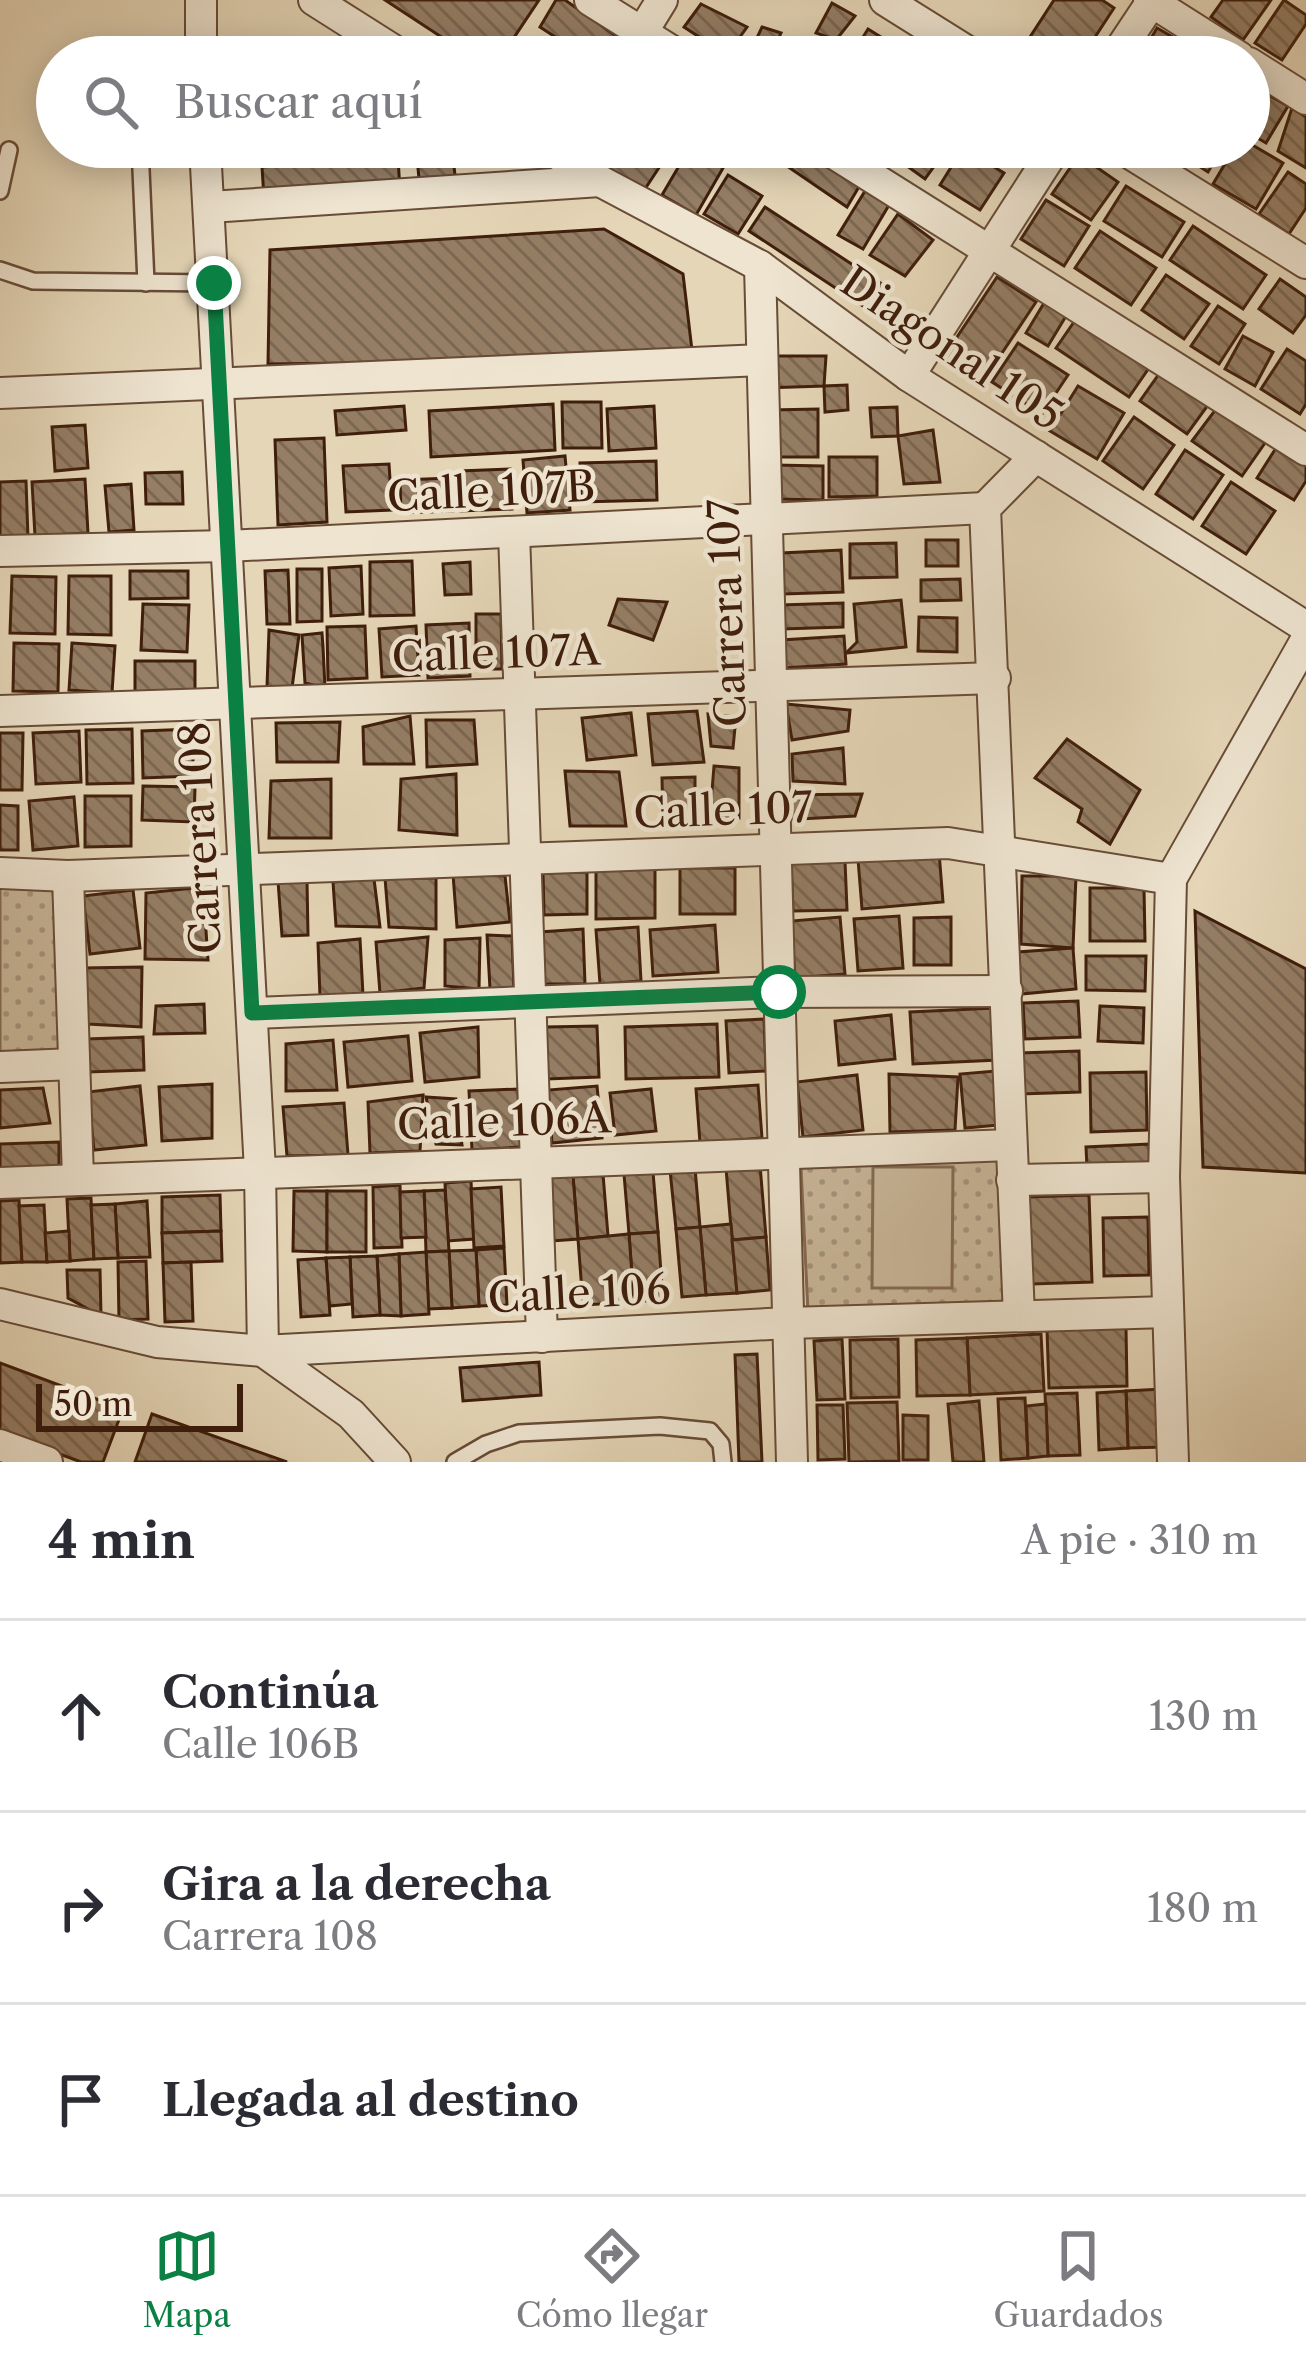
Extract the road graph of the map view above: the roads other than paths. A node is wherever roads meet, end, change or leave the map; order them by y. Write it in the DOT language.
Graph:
graph roads {
  1 [pos="201,0"];
  2 [pos="314,0"];
  3 [pos="590,0"];
  4 [pos="662,0"];
  5 [pos="885,0"];
  6 [pos="1151,1"];
  7 [pos="201,36"];
  8 [pos="371,36"];
  9 [pos="625,36"];
  10 [pos="640,36"];
  11 [pos="942,36"];
  12 [pos="1128,36"];
  13 [pos="1206,36"];
  14 [pos="1270,76"];
  15 [pos="1306,99"];
  16 [pos="9,150"];
  17 [pos="141,168"];
  18 [pos="207,168"];
  19 [pos="583,168"];
  20 [pos="858,168"];
  21 [pos="1043,168"];
  22 [pos="1154,168"];
  23 [pos="600,181"];
  24 [pos="0,191"];
  25 [pos="210,207"];
  26 [pos="990,251"];
  27 [pos="1306,263"];
  28 [pos="760,266"];
  29 [pos="0,270"];
  30 [pos="146,283"];
  31 [pos="214,283"];
  32 [pos="762,360"];
  33 [pos="909,376"];
  34 [pos="219,383"];
  35 [pos="0,393"];
  36 [pos="1306,449"];
  37 [pos="1036,456"];
  38 [pos="985,508"];
  39 [pos="766,518"];
  40 [pos="514,533"];
  41 [pos="227,546"];
  42 [pos="0,551"];
  43 [pos="1306,627"];
  44 [pos="1306,640"];
  45 [pos="995,678"];
  46 [pos="770,686"];
  47 [pos="519,694"];
  48 [pos="235,704"];
  49 [pos="0,711"];
  50 [pos="1002,850"];
  51 [pos="776,852"];
  52 [pos="525,858"];
  53 [pos="244,870"];
  54 [pos="0,873"];
  55 [pos="68,876"];
  56 [pos="1171,879"];
  57 [pos="1007,991"];
  58 [pos="779,992"];
  59 [pos="530,1004"];
  60 [pos="252,1013"];
  61 [pos="74,1064"];
  62 [pos="0,1066"];
  63 [pos="1011,1145"];
  64 [pos="784,1153"];
  65 [pos="536,1162"];
  66 [pos="260,1171"];
  67 [pos="1164,1177"];
  68 [pos="78,1178"];
  69 [pos="1012,1180"];
  70 [pos="0,1183"];
  71 [pos="0,1304"];
  72 [pos="1168,1312"];
  73 [pos="1019,1316"];
  74 [pos="788,1323"];
  75 [pos="542,1336"];
  76 [pos="263,1352"];
  77 [pos="486,1444"];
  78 [pos="0,1445"];
  79 [pos="47,1462"];
  80 [pos="395,1462"];
  81 [pos="455,1462"];
  82 [pos="493,1462"];
  83 [pos="723,1462"];
  84 [pos="792,1462"];
  85 [pos="1173,1462"];
  1 -- 7 [label="street"];
  2 -- 8 [label="street"];
  3 -- 9 [label="street"];
  4 -- 10 [label="street"];
  5 -- 11 [label="street"];
  6 -- 12 [label="street"];
  6 -- 13 [label="street"];
  14 -- 15 [label="street"];
  16 -- 24 [label="lane"];
  17 -- 30 [label="lane"];
  18 -- 25 [label="street, Carrera 108"];
  19 -- 23 [label="street, Diagonal 105"];
  20 -- 26 [label="street"];
  21 -- 26 [label="street"];
  22 -- 27 [label="street"];
  23 -- 25 [label="street"];
  23 -- 28 [label="street, Diagonal 105"];
  25 -- 31 [label="street, Carrera 108"];
  26 -- 33 [label="street"];
  26 -- 36 [label="street"];
  28 -- 32 [label="street, Carrera 107"];
  28 -- 33 [label="street, Diagonal 105"];
  29 -- 30 [label="lane"];
  30 -- 31 [label="lane"];
  31 -- 34 [label="street, Carrera 108"];
  32 -- 34 [label="street"];
  32 -- 39 [label="street, Carrera 107"];
  33 -- 37 [label="street, Diagonal 105"];
  34 -- 35 [label="street"];
  34 -- 41 [label="street, Carrera 108"];
  37 -- 38 [label="street"];
  37 -- 43 [label="street, Diagonal 105"];
  38 -- 39 [label="street, Calle 107B"];
  38 -- 45 [label="street"];
  39 -- 40 [label="street, Calle 107B"];
  39 -- 46 [label="street, Carrera 107"];
  40 -- 41 [label="street, Calle 107B"];
  40 -- 47 [label="street"];
  41 -- 42 [label="street, Calle 107B"];
  41 -- 48 [label="street, Carrera 108"];
  44 -- 56 [label="street"];
  45 -- 46 [label="street, Calle 107A"];
  45 -- 50 [label="street"];
  46 -- 47 [label="street, Calle 107A"];
  46 -- 51 [label="street, Carrera 107"];
  47 -- 48 [label="street, Calle 107A"];
  47 -- 52 [label="street"];
  48 -- 49 [label="street, Calle 107A"];
  48 -- 53 [label="street, Carrera 108"];
  50 -- 51 [label="street, Calle 107"];
  50 -- 56 [label="street, Calle 107"];
  50 -- 57 [label="street"];
  51 -- 52 [label="street, Calle 107"];
  51 -- 58 [label="street, Carrera 107"];
  52 -- 53 [label="street, Calle 107"];
  52 -- 59 [label="street"];
  53 -- 55 [label="street, Calle 107"];
  53 -- 60 [label="street, Carrera 108"];
  54 -- 55 [label="street, Calle 107"];
  55 -- 61 [label="street"];
  56 -- 67 [label="street"];
  57 -- 58 [label="street"];
  57 -- 63 [label="street"];
  58 -- 59 [label="street"];
  58 -- 64 [label="street, Carrera 107"];
  59 -- 60 [label="street"];
  59 -- 65 [label="street"];
  60 -- 66 [label="street, Carrera 108"];
  61 -- 62 [label="street"];
  61 -- 68 [label="street"];
  63 -- 64 [label="street, Calle 106A"];
  63 -- 69 [label="street"];
  64 -- 65 [label="street, Calle 106A"];
  64 -- 74 [label="street, Carrera 107"];
  65 -- 66 [label="street, Calle 106A"];
  65 -- 75 [label="street"];
  66 -- 68 [label="street, Calle 106A"];
  66 -- 76 [label="street, Carrera 108"];
  67 -- 69 [label="street"];
  67 -- 72 [label="street"];
  68 -- 70 [label="street, Calle 106A"];
  69 -- 73 [label="street"];
  71 -- 76 [label="street, Calle 106"];
  72 -- 73 [label="street, Calle 106"];
  72 -- 85 [label="street"];
  73 -- 74 [label="street, Calle 106"];
  74 -- 75 [label="street, Calle 106"];
  74 -- 84 [label="street, Carrera 107"];
  75 -- 76 [label="street, Calle 106"];
  76 -- 80 [label="street"];
  77 -- 81 [label="lane"];
  77 -- 82 [label="lane"];
  77 -- 83 [label="lane"];
  78 -- 79 [label="street"];
}
